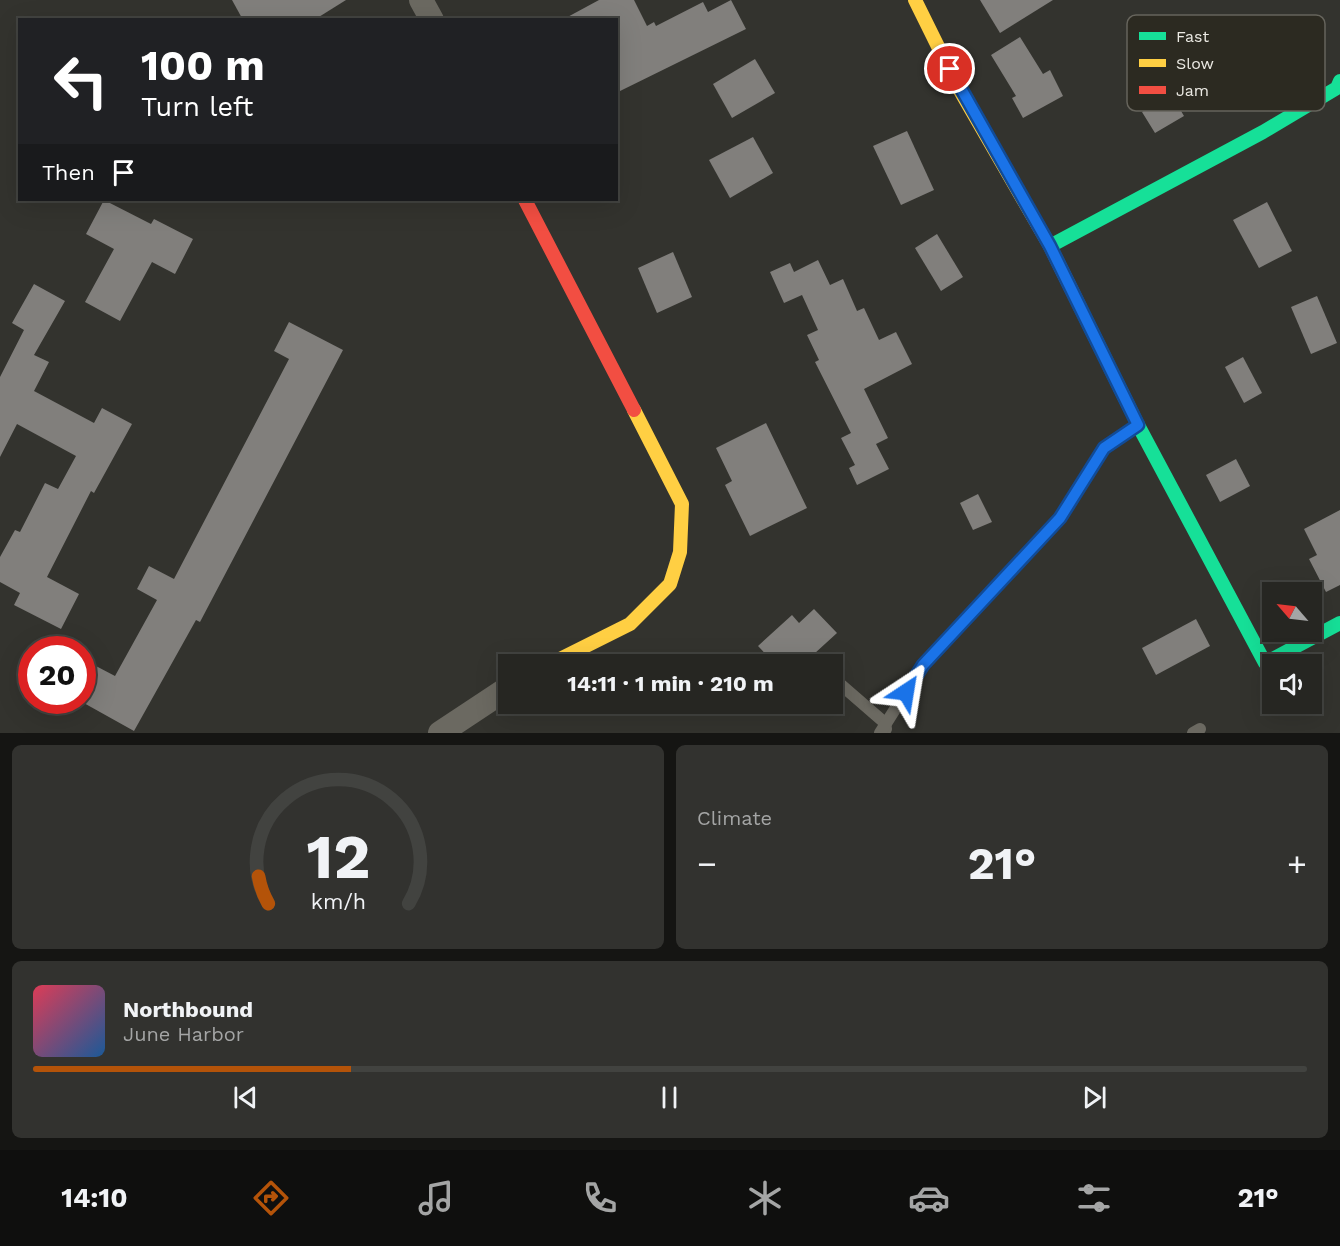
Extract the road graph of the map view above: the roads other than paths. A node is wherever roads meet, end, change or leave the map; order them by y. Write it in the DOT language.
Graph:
graph roads {
  1 [pos="422,0"];
  2 [pos="915,0"];
  3 [pos="431,18"];
  4 [pos="1340,81"];
  5 [pos="1325,95"];
  6 [pos="1298,111"];
  7 [pos="526,201"];
  8 [pos="1050,246"];
  9 [pos="1138,425"];
  10 [pos="1340,622"];
  11 [pos="570,654"];
  12 [pos="843,689"];
  13 [pos="498,695"];
  14 [pos="884,730"];
  15 [pos="440,733"];
  1 -- 3 [label="street"];
  2 -- 8 [label="street"];
  4 -- 5 [label="street"];
  6 -- 8 [label="street"];
  7 -- 11 [label="street"];
  8 -- 9 [label="street"];
  9 -- 10 [label="street"];
  9 -- 14 [label="lane"];
  12 -- 14 [label="lane"];
  13 -- 15 [label="street"];
}
